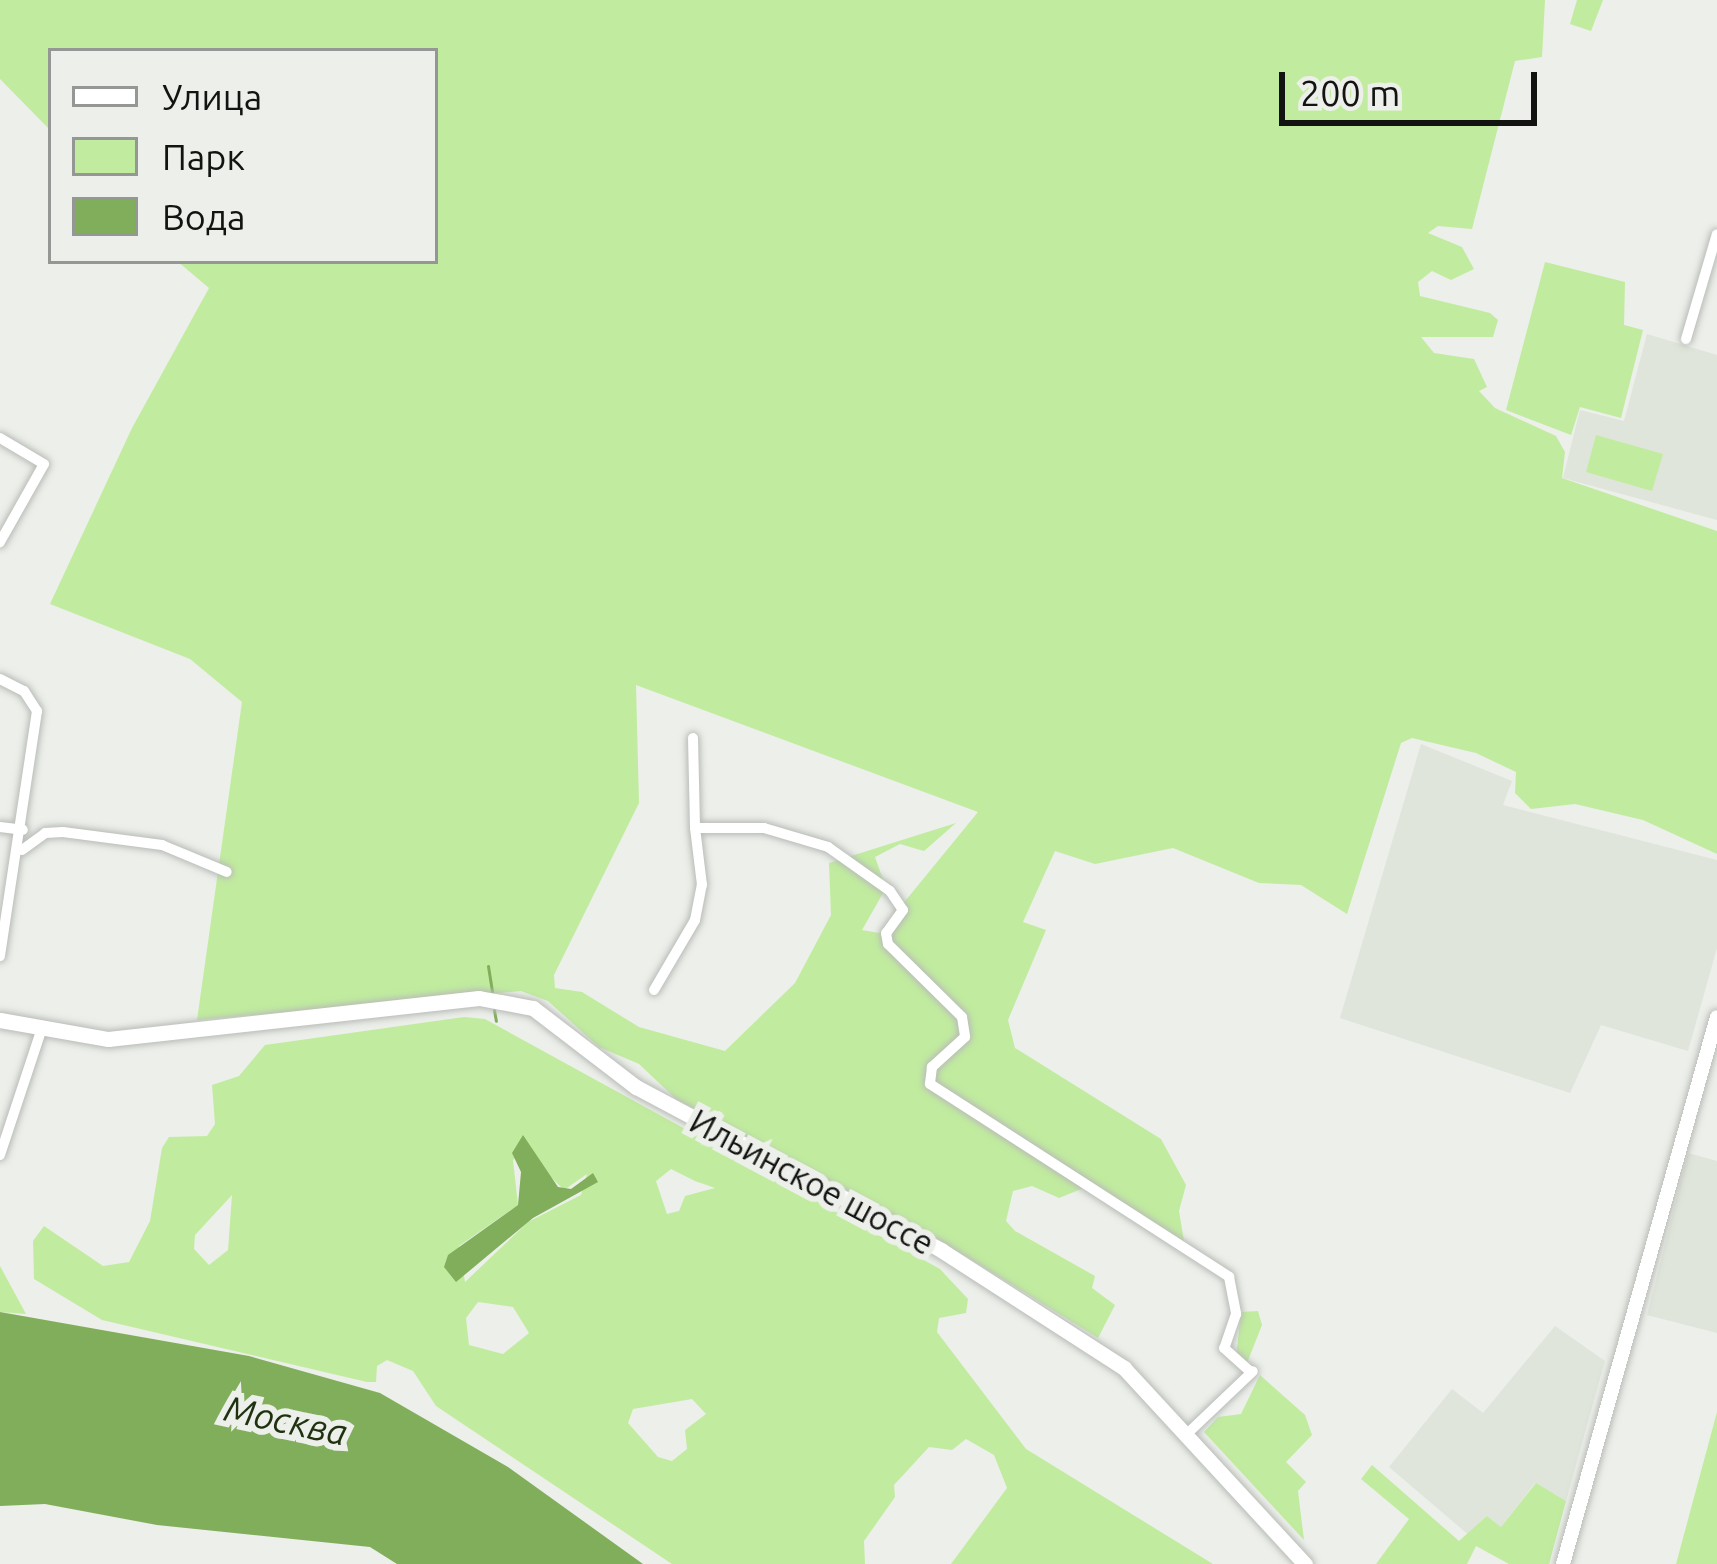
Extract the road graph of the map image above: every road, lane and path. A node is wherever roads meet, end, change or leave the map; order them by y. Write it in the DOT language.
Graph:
graph roads {
  1 [pos="1717,234"];
  2 [pos="1686,339"];
  3 [pos="0,438"];
  4 [pos="0,542"];
  5 [pos="0,680"];
  6 [pos="693,738"];
  7 [pos="0,826"];
  8 [pos="695,828"];
  9 [pos="23,830"];
  10 [pos="20,853"];
  11 [pos="227,872"];
  12 [pos="0,956"];
  13 [pos="654,990"];
  14 [pos="1717,1017"];
  15 [pos="0,1020"];
  16 [pos="41,1031"];
  17 [pos="0,1155"];
  18 [pos="1189,1432"];
  19 [pos="1305,1564"];
  20 [pos="1563,1564"];
  1 -- 2 [label="street"];
  3 -- 4 [label="street"];
  5 -- 9 [label="street"];
  6 -- 8 [label="street"];
  7 -- 9 [label="street"];
  8 -- 13 [label="street"];
  8 -- 18 [label="street"];
  9 -- 10 [label="street"];
  10 -- 11 [label="street"];
  10 -- 12 [label="street"];
  14 -- 20 [label="street"];
  15 -- 16 [label="main road, Ильинское шоссе"];
  16 -- 17 [label="street"];
  16 -- 18 [label="main road, Ильинское шоссе"];
  18 -- 19 [label="main road, Ильинское шоссе"];
}
